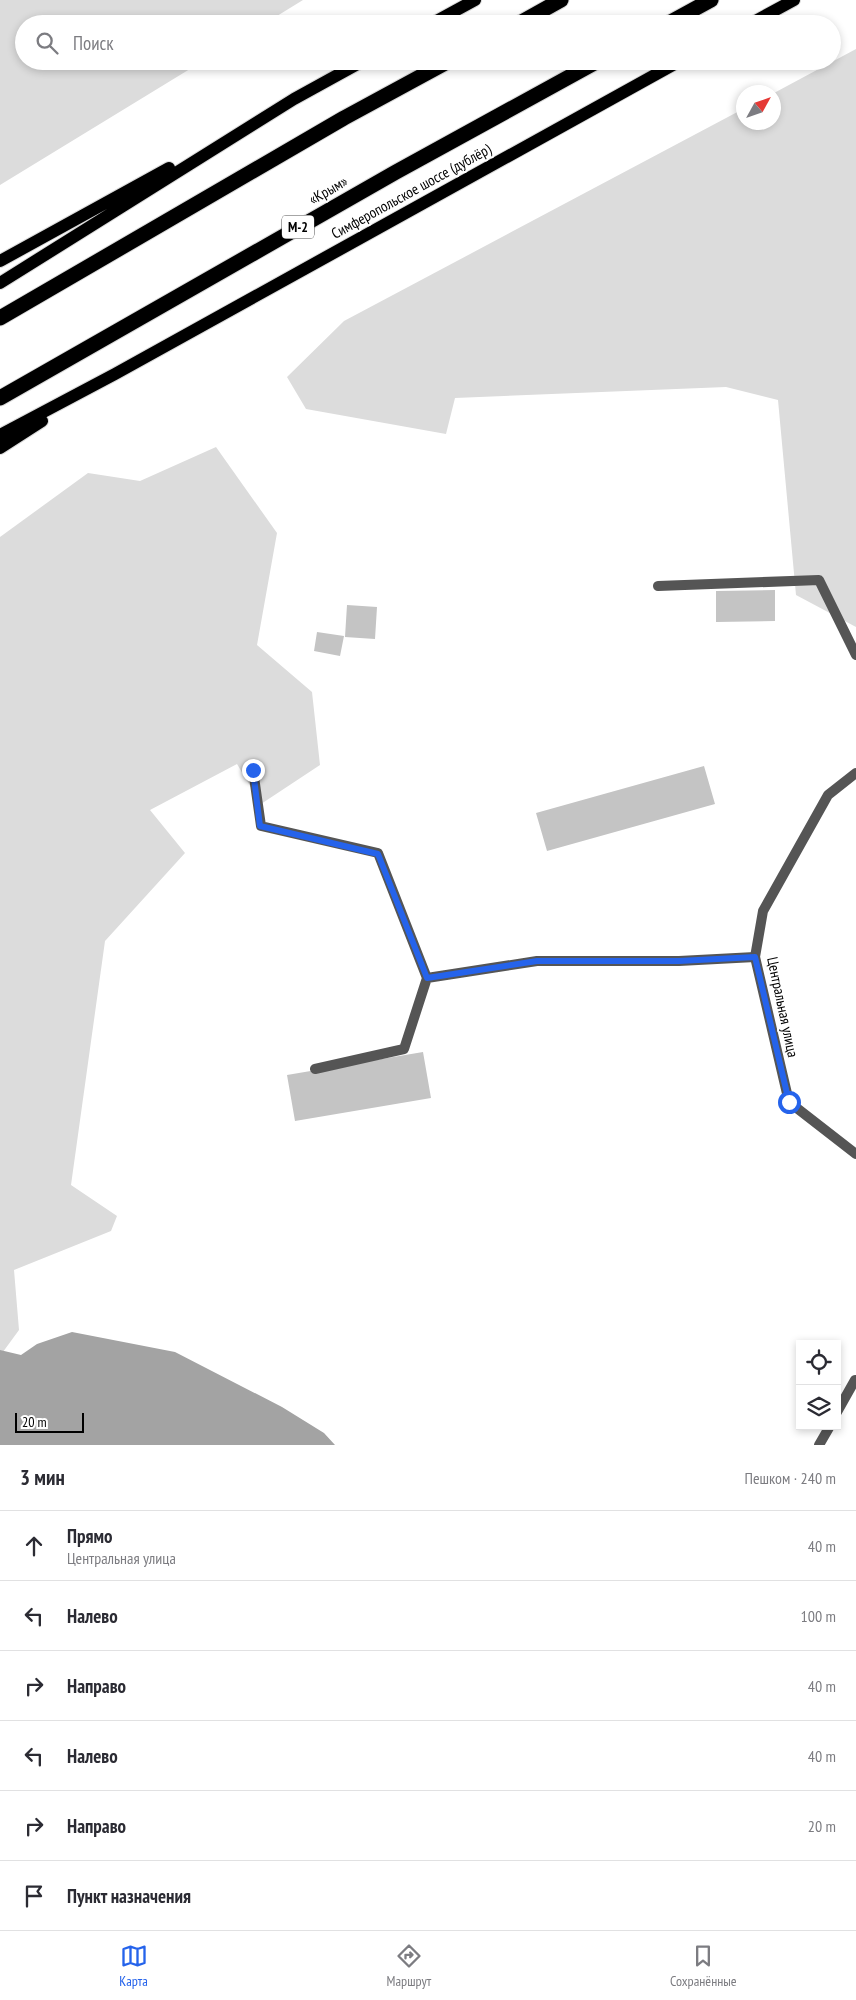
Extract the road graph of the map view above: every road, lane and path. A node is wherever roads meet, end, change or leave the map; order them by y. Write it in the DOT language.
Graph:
graph roads {
  1 [pos="475,0"];
  2 [pos="561,0"];
  3 [pos="710,0"];
  4 [pos="794,0"];
  5 [pos="448,15"];
  6 [pos="534,15"];
  7 [pos="683,15"];
  8 [pos="766,15"];
  9 [pos="346,70"];
  10 [pos="432,70"];
  11 [pos="582,70"];
  12 [pos="664,70"];
  13 [pos="294,99"];
  14 [pos="0,262"];
  15 [pos="0,283"];
  16 [pos="0,318"];
  17 [pos="115,374"];
  18 [pos="0,398"];
  19 [pos="0,435"];
  20 [pos="0,448"];
  21 [pos="658,586"];
  22 [pos="856,656"];
  23 [pos="253,770"];
  24 [pos="856,773"];
  25 [pos="755,957"];
  26 [pos="427,978"];
  27 [pos="315,1068"];
  28 [pos="856,1154"];
  29 [pos="856,1380"];
  30 [pos="841,1405"];
  31 [pos="828,1430"];
  32 [pos="820,1445"];
  1 -- 5 [label="main road"];
  2 -- 6 [label="highway"];
  3 -- 7 [label="highway"];
  4 -- 8 [label="main road"];
  9 -- 13 [label="main road"];
  10 -- 16 [label="highway"];
  11 -- 18 [label="highway, «Крым» / М-2"];
  12 -- 17 [label="main road, Симферопольское шоссе (дублёр)"];
  13 -- 14 [label="main road"];
  13 -- 15 [label="main road"];
  17 -- 19 [label="main road, Симферопольское шоссе (дублёр)"];
  17 -- 20 [label="main road"];
  21 -- 22 [label="street"];
  23 -- 26 [label="street"];
  24 -- 25 [label="street, Центральная улица"];
  25 -- 26 [label="street"];
  25 -- 28 [label="street, Центральная улица"];
  26 -- 27 [label="street"];
  29 -- 30 [label="street"];
  31 -- 32 [label="street"];
}
